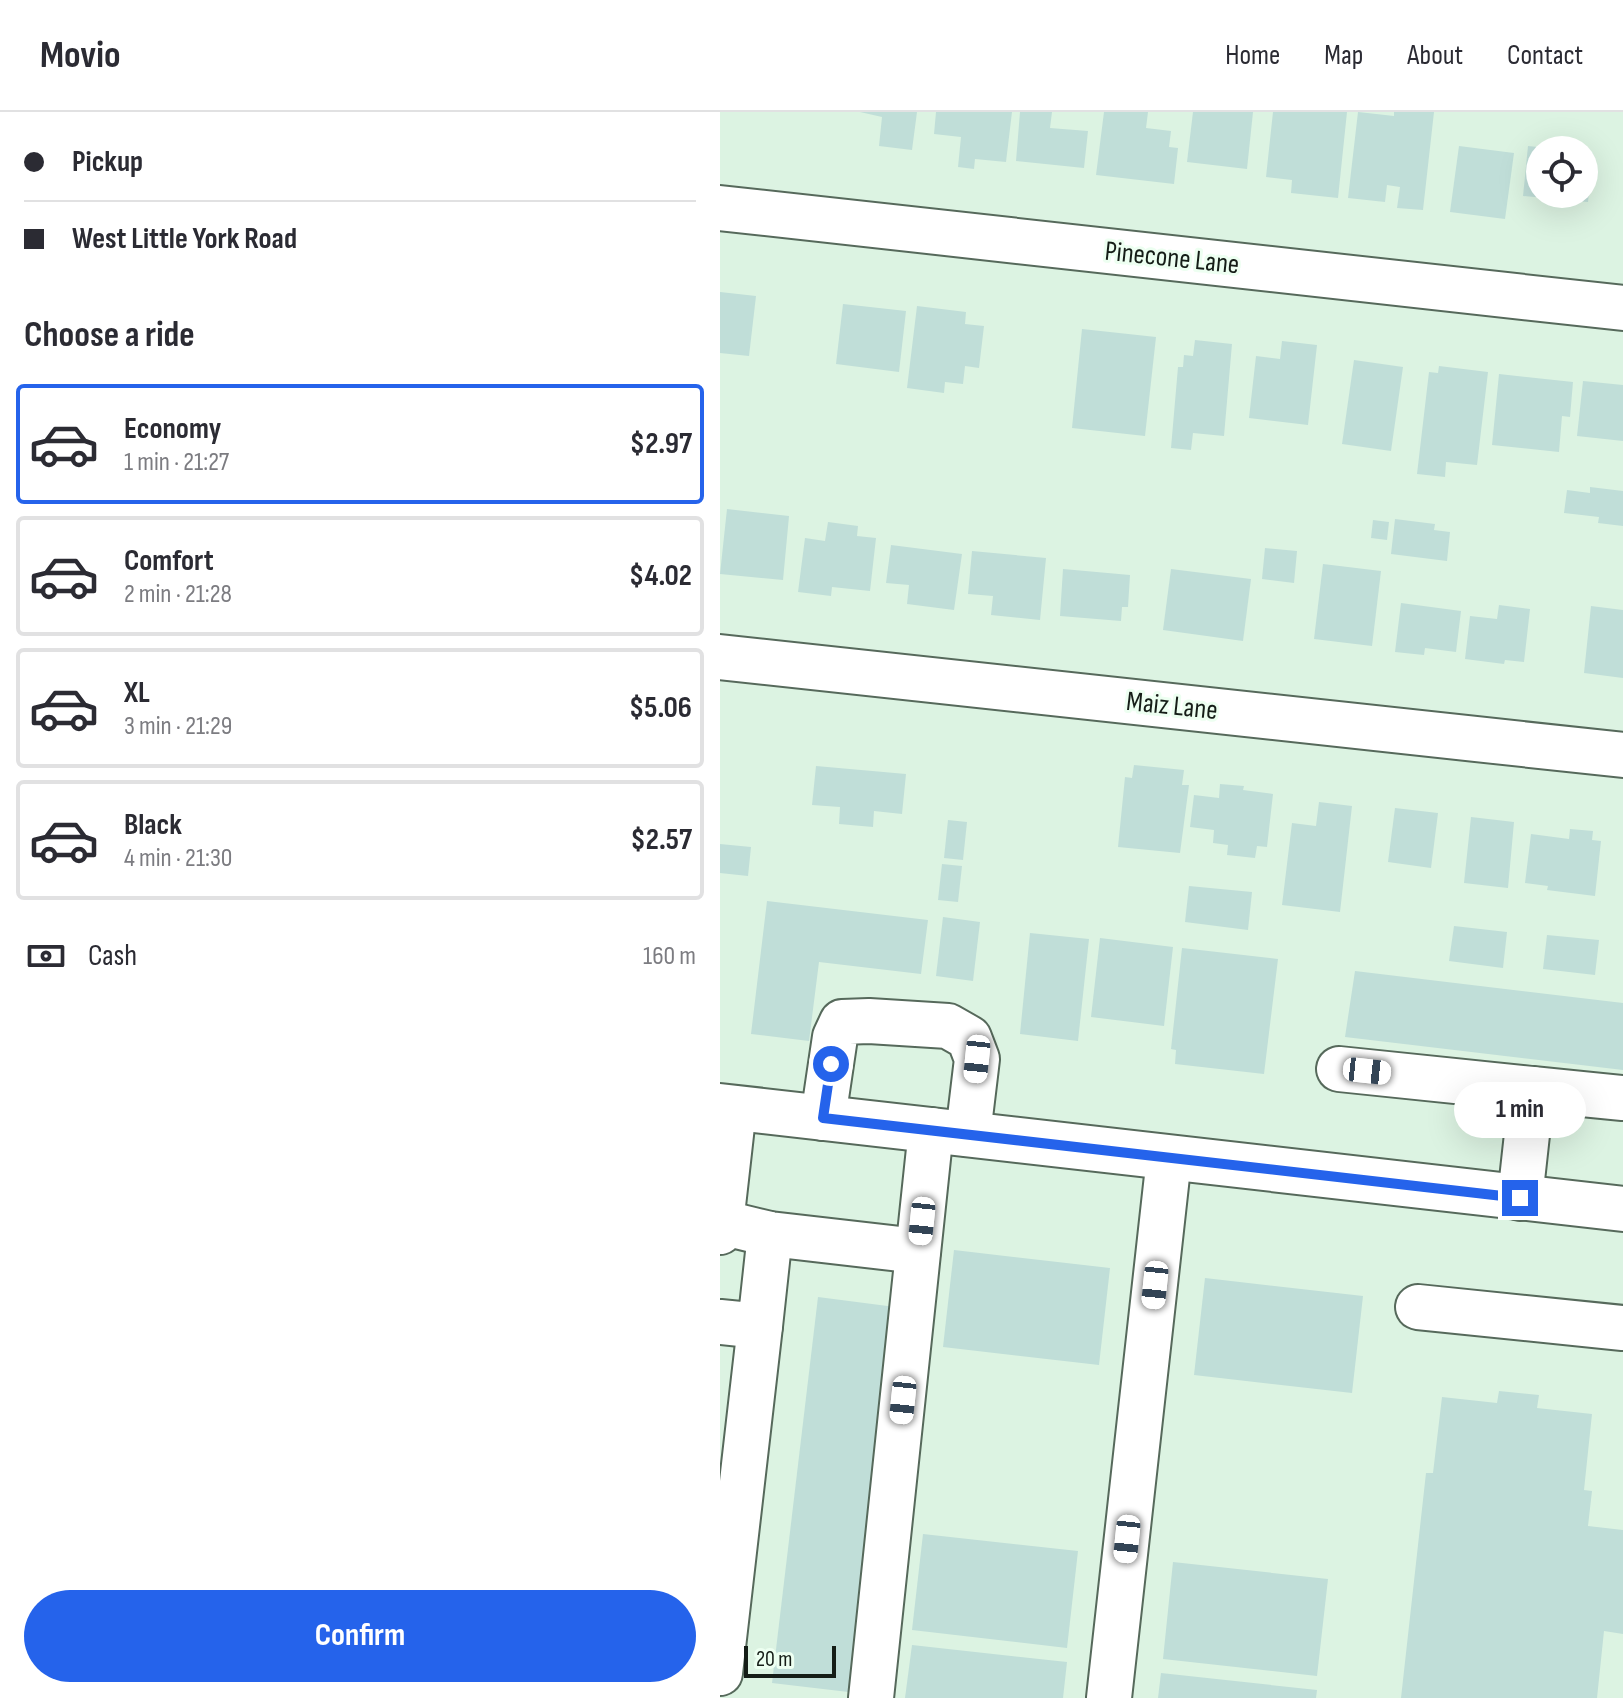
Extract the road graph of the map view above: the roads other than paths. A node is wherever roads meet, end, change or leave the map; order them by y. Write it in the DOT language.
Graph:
graph roads {
  1 [pos="720,208"];
  2 [pos="1623,308"];
  3 [pos="720,657"];
  4 [pos="1623,755"];
  5 [pos="1339,1069"];
  6 [pos="1532,1089"];
  7 [pos="1623,1098"];
  8 [pos="727,1107"];
  9 [pos="823,1118"];
  10 [pos="950,1132"];
  11 [pos="1169,1158"];
  12 [pos="1520,1198"];
  13 [pos="1623,1209"];
  14 [pos="720,1225"];
  15 [pos="770,1234"];
  16 [pos="918,1251"];
  17 [pos="1418,1307"];
  18 [pos="740,1324"];
  19 [pos="1623,1328"];
  20 [pos="720,1673"];
  21 [pos="871,1698"];
  22 [pos="1109,1698"];
  1 -- 2 [label="street, Pinecone Lane"];
  3 -- 4 [label="street, Maiz Lane"];
  5 -- 6 [label="street"];
  6 -- 7 [label="street"];
  6 -- 12 [label="street"];
  8 -- 9 [label="street"];
  8 -- 14 [label="street"];
  9 -- 10 [label="street"];
  9 -- 10 [label="street"];
  10 -- 11 [label="street"];
  10 -- 16 [label="street"];
  11 -- 12 [label="street"];
  11 -- 22 [label="street"];
  12 -- 13 [label="street"];
  14 -- 15 [label="street"];
  15 -- 16 [label="street"];
  15 -- 18 [label="street"];
  16 -- 21 [label="street"];
  17 -- 19 [label="street"];
  18 -- 20 [label="street"];
}
